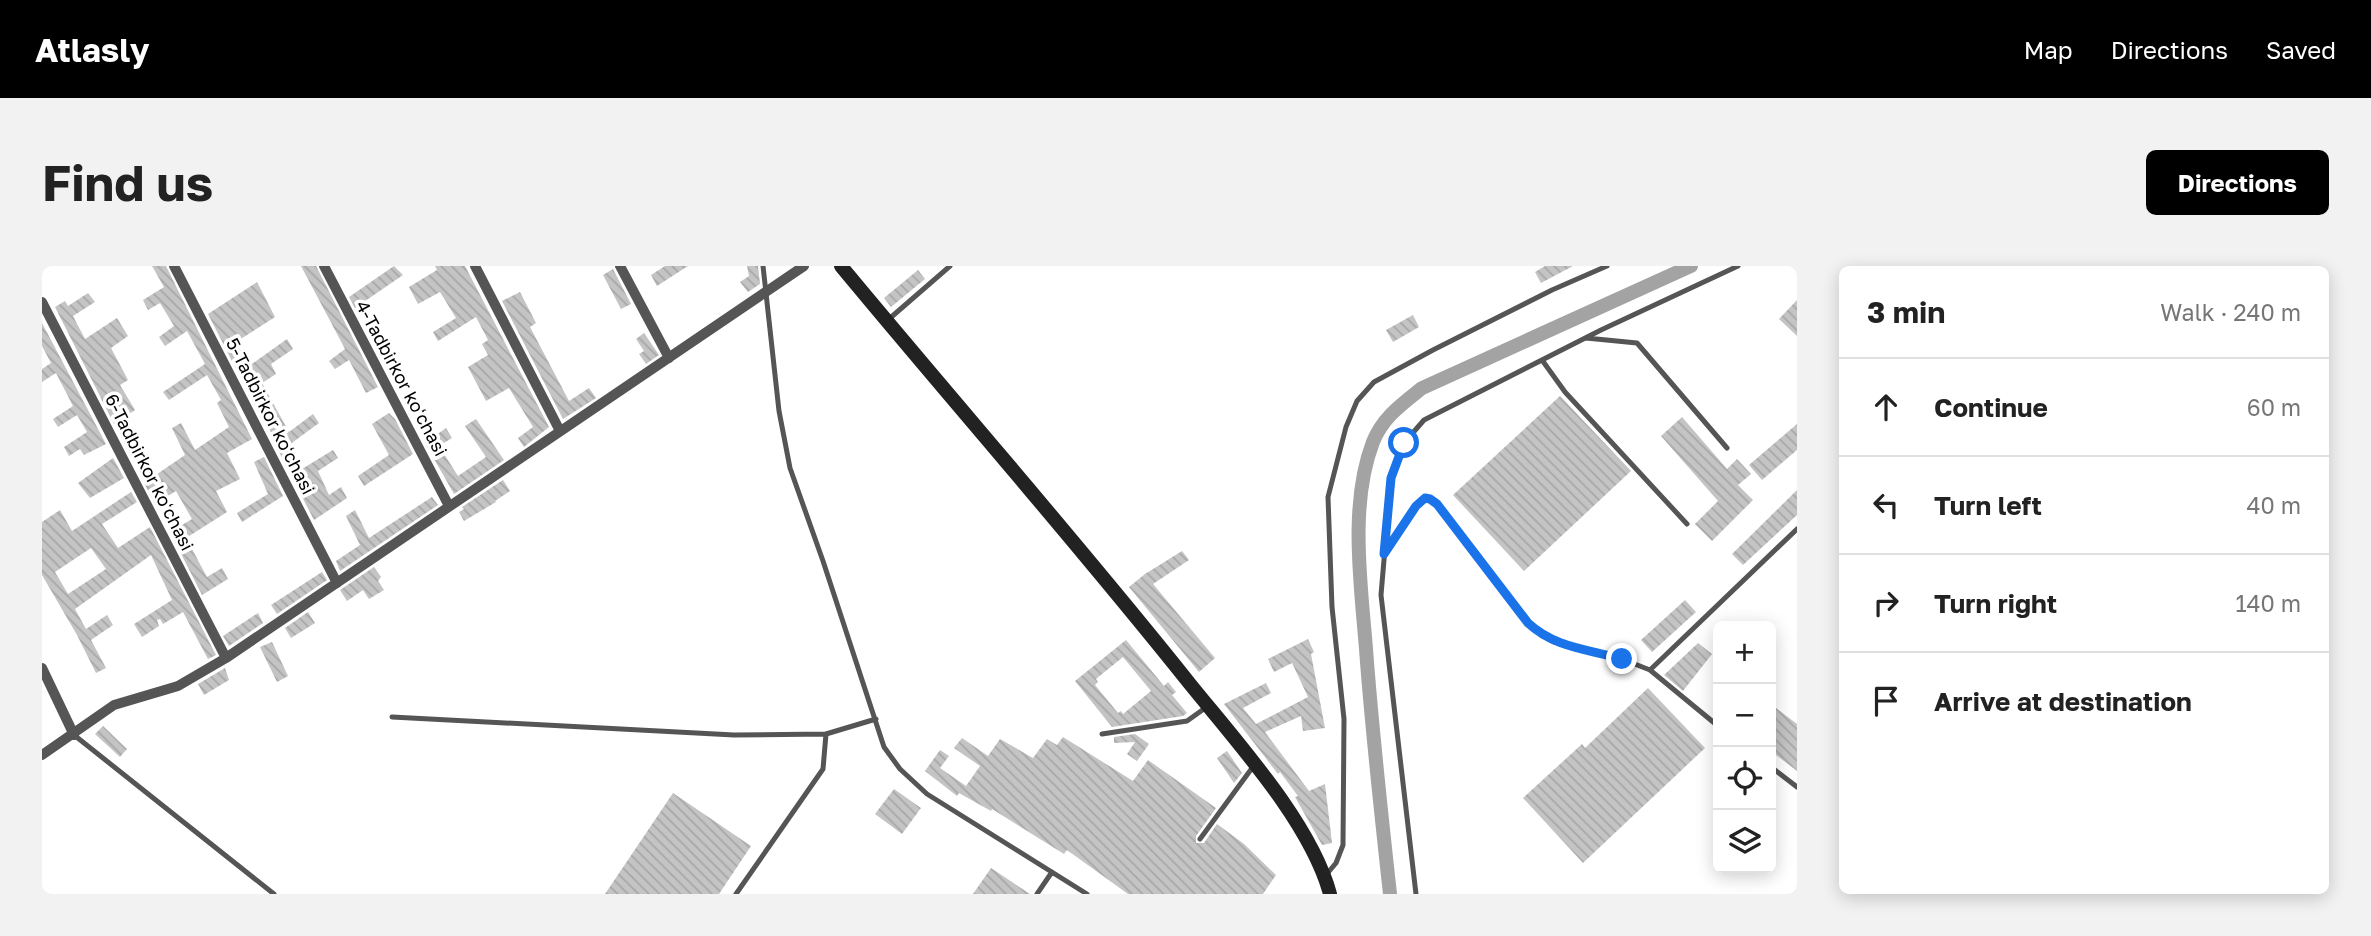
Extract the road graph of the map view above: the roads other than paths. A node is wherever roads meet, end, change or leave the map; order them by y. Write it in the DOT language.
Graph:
graph roads {
  1 [pos="174,266"];
  2 [pos="324,266"];
  3 [pos="475,266"];
  4 [pos="620,266"];
  5 [pos="763,266"];
  6 [pos="804,266"];
  7 [pos="841,266"];
  8 [pos="950,266"];
  9 [pos="1607,266"];
  10 [pos="1738,266"];
  11 [pos="765,292"];
  12 [pos="42,302"];
  13 [pos="887,321"];
  14 [pos="1586,338"];
  15 [pos="669,358"];
  16 [pos="1542,360"];
  17 [pos="559,431"];
  18 [pos="1727,448"];
  19 [pos="449,506"];
  20 [pos="1687,524"];
  21 [pos="1797,529"];
  22 [pos="1384,554"];
  23 [pos="337,583"];
  24 [pos="226,658"];
  25 [pos="42,668"];
  26 [pos="1650,670"];
  27 [pos="1208,706"];
  28 [pos="392,717"];
  29 [pos="876,719"];
  30 [pos="1713,722"];
  31 [pos="826,734"];
  32 [pos="1102,734"];
  33 [pos="74,735"];
  34 [pos="42,755"];
  35 [pos="1255,764"];
  36 [pos="1776,771"];
  37 [pos="1797,787"];
  38 [pos="1200,839"];
  39 [pos="1052,872"];
  40 [pos="1324,877"];
  41 [pos="274,894"];
  42 [pos="736,894"];
  43 [pos="1037,894"];
  44 [pos="1087,894"];
  45 [pos="1330,894"];
  46 [pos="1416,894"];
  1 -- 23 [label="street, 5-Tadbirkor koʻchasi"];
  2 -- 19 [label="street, 4-Tadbirkor koʻchasi"];
  3 -- 17 [label="street"];
  4 -- 15 [label="street"];
  5 -- 11 [label="lane"];
  6 -- 11 [label="street"];
  7 -- 13 [label="main road"];
  8 -- 13 [label="lane"];
  9 -- 40 [label="lane"];
  10 -- 14 [label="lane"];
  11 -- 15 [label="street"];
  11 -- 29 [label="lane"];
  12 -- 24 [label="street, 6-Tadbirkor koʻchasi"];
  13 -- 27 [label="main road"];
  14 -- 16 [label="lane"];
  14 -- 18 [label="lane"];
  15 -- 17 [label="street"];
  16 -- 20 [label="lane"];
  16 -- 22 [label="lane"];
  17 -- 19 [label="street"];
  19 -- 23 [label="street"];
  21 -- 26 [label="lane"];
  22 -- 26 [label="lane"];
  22 -- 46 [label="lane"];
  23 -- 24 [label="street"];
  24 -- 33 [label="street"];
  25 -- 33 [label="street"];
  26 -- 30 [label="lane"];
  27 -- 32 [label="lane"];
  27 -- 35 [label="main road"];
  28 -- 31 [label="lane"];
  29 -- 31 [label="lane"];
  29 -- 39 [label="lane"];
  31 -- 42 [label="lane"];
  33 -- 34 [label="street"];
  33 -- 41 [label="lane"];
  35 -- 38 [label="lane"];
  35 -- 40 [label="main road"];
  36 -- 37 [label="lane"];
  39 -- 43 [label="lane"];
  39 -- 44 [label="lane"];
  40 -- 45 [label="main road"];
}
